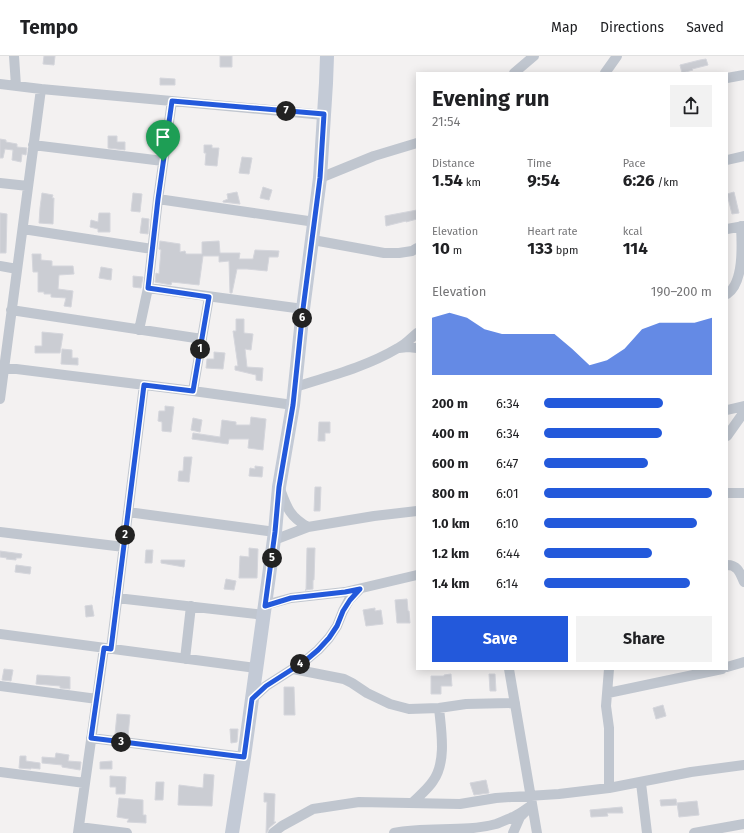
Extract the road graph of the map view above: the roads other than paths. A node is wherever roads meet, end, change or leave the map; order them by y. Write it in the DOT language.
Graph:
graph roads {
  1 [pos="14,56"];
  2 [pos="327,56"];
  3 [pos="534,56"];
  4 [pos="617,56"];
  5 [pos="515,72"];
  6 [pos="606,72"];
  7 [pos="744,75"];
  8 [pos="728,78"];
  9 [pos="0,84"];
  10 [pos="16,86"];
  11 [pos="41,89"];
  12 [pos="172,101"];
  13 [pos="324,114"];
  14 [pos="416,142"];
  15 [pos="33,145"];
  16 [pos="744,156"];
  17 [pos="728,160"];
  18 [pos="163,161"];
  19 [pos="320,178"];
  20 [pos="0,183"];
  21 [pos="28,186"];
  22 [pos="158,199"];
  23 [pos="315,222"];
  24 [pos="743,226"];
  25 [pos="23,229"];
  26 [pos="728,229"];
  27 [pos="313,240"];
  28 [pos="152,249"];
  29 [pos="416,249"];
  30 [pos="0,266"];
  31 [pos="17,269"];
  32 [pos="148,288"];
  33 [pos="728,294"];
  34 [pos="209,297"];
  35 [pos="303,309"];
  36 [pos="12,310"];
  37 [pos="139,330"];
  38 [pos="416,334"];
  39 [pos="202,339"];
  40 [pos="399,348"];
  41 [pos="416,348"];
  42 [pos="2,367"];
  43 [pos="144,385"];
  44 [pos="295,387"];
  45 [pos="193,391"];
  46 [pos="0,398"];
  47 [pos="293,405"];
  48 [pos="744,406"];
  49 [pos="728,410"];
  50 [pos="744,412"];
  51 [pos="728,435"];
  52 [pos="279,487"];
  53 [pos="744,492"];
  54 [pos="728,493"];
  55 [pos="416,511"];
  56 [pos="128,512"];
  57 [pos="308,527"];
  58 [pos="0,532"];
  59 [pos="275,536"];
  60 [pos="124,547"];
  61 [pos="728,565"];
  62 [pos="416,575"];
  63 [pos="744,582"];
  64 [pos="360,589"];
  65 [pos="117,598"];
  66 [pos="191,606"];
  67 [pos="264,610"];
  68 [pos="0,634"];
  69 [pos="107,648"];
  70 [pos="185,659"];
  71 [pos="744,662"];
  72 [pos="256,668"];
  73 [pos="728,668"];
  74 [pos="292,669"];
  75 [pos="509,670"];
  76 [pos="609,670"];
  77 [pos="717,670"];
  78 [pos="0,686"];
  79 [pos="608,693"];
  80 [pos="97,699"];
  81 [pos="252,699"];
  82 [pos="515,703"];
  83 [pos="439,708"];
  84 [pos="91,738"];
  85 [pos="244,757"];
  86 [pos="744,765"];
  87 [pos="0,772"];
  88 [pos="85,783"];
  89 [pos="641,783"];
  90 [pos="609,788"];
  91 [pos="531,800"];
  92 [pos="412,803"];
  93 [pos="744,824"];
  94 [pos="78,830"];
  95 [pos="127,833"];
  96 [pos="232,833"];
  97 [pos="273,833"];
  98 [pos="394,833"];
  99 [pos="513,833"];
  100 [pos="537,833"];
  101 [pos="647,833"];
  102 [pos="694,833"];
  1 -- 10 [label="street"];
  2 -- 13 [label="street"];
  3 -- 5 [label="street"];
  4 -- 6 [label="street"];
  7 -- 8 [label="street"];
  9 -- 10 [label="street"];
  10 -- 11 [label="street"];
  11 -- 12 [label="street"];
  11 -- 15 [label="street"];
  12 -- 13 [label="street"];
  12 -- 18 [label="street"];
  13 -- 19 [label="street"];
  14 -- 19 [label="street"];
  15 -- 18 [label="street"];
  15 -- 21 [label="street"];
  16 -- 17 [label="street"];
  18 -- 22 [label="street"];
  19 -- 23 [label="street"];
  20 -- 21 [label="street"];
  21 -- 25 [label="street"];
  22 -- 23 [label="street"];
  22 -- 28 [label="street"];
  23 -- 27 [label="street"];
  24 -- 26 [label="street"];
  24 -- 33 [label="street"];
  25 -- 28 [label="street"];
  25 -- 31 [label="street"];
  27 -- 29 [label="street"];
  27 -- 35 [label="street"];
  28 -- 32 [label="street"];
  30 -- 31 [label="street"];
  31 -- 36 [label="street"];
  32 -- 34 [label="street"];
  32 -- 37 [label="street"];
  34 -- 35 [label="street"];
  34 -- 39 [label="street"];
  35 -- 44 [label="street"];
  36 -- 37 [label="street"];
  36 -- 42 [label="street"];
  37 -- 39 [label="street"];
  38 -- 40 [label="street"];
  39 -- 45 [label="street"];
  40 -- 41 [label="street"];
  40 -- 44 [label="street"];
  42 -- 43 [label="street"];
  42 -- 46 [label="street"];
  43 -- 45 [label="street"];
  43 -- 56 [label="street"];
  44 -- 47 [label="street"];
  45 -- 47 [label="street"];
  47 -- 52 [label="street"];
  48 -- 49 [label="street"];
  50 -- 51 [label="street"];
  52 -- 57 [label="street"];
  52 -- 59 [label="street"];
  53 -- 54 [label="street"];
  55 -- 57 [label="street"];
  56 -- 59 [label="street"];
  56 -- 60 [label="street"];
  57 -- 59 [label="street"];
  58 -- 60 [label="street"];
  59 -- 67 [label="street"];
  60 -- 65 [label="street"];
  61 -- 63 [label="street"];
  62 -- 64 [label="street"];
  64 -- 67 [label="street"];
  64 -- 74 [label="street"];
  65 -- 66 [label="street"];
  65 -- 69 [label="street"];
  66 -- 67 [label="street"];
  66 -- 70 [label="street"];
  67 -- 72 [label="street"];
  68 -- 69 [label="street"];
  69 -- 70 [label="street"];
  69 -- 80 [label="street"];
  70 -- 72 [label="street"];
  71 -- 73 [label="street"];
  72 -- 81 [label="street"];
  74 -- 81 [label="street"];
  74 -- 83 [label="street"];
  75 -- 82 [label="street"];
  76 -- 79 [label="street"];
  77 -- 79 [label="street"];
  78 -- 80 [label="street"];
  79 -- 90 [label="street"];
  80 -- 84 [label="street"];
  81 -- 85 [label="street"];
  82 -- 83 [label="street"];
  82 -- 91 [label="street"];
  83 -- 92 [label="street"];
  84 -- 85 [label="street"];
  84 -- 88 [label="street"];
  85 -- 96 [label="street"];
  86 -- 89 [label="street"];
  87 -- 88 [label="street"];
  88 -- 94 [label="street"];
  89 -- 90 [label="street"];
  89 -- 101 [label="street"];
  90 -- 91 [label="street"];
  91 -- 92 [label="street"];
  91 -- 98 [label="street"];
  91 -- 99 [label="street"];
  91 -- 100 [label="street"];
  92 -- 97 [label="street"];
  93 -- 102 [label="street"];
  94 -- 95 [label="street"];
}
